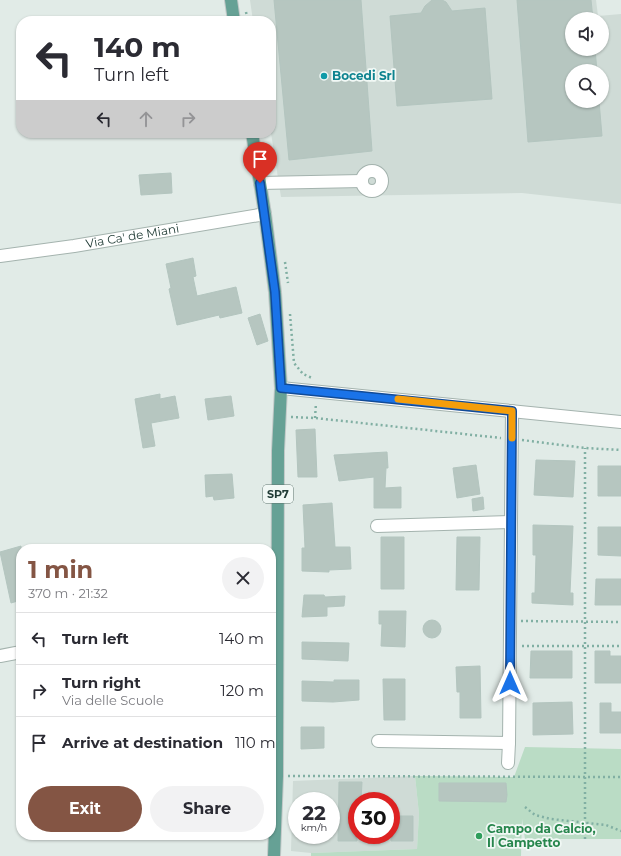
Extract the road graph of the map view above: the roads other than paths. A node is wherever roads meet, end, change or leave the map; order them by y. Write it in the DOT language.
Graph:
graph roads {
  1 [pos="232,0"];
  2 [pos="234,16"];
  3 [pos="253,138"];
  4 [pos="362,181"];
  5 [pos="260,183"];
  6 [pos="265,214"];
  7 [pos="0,256"];
  8 [pos="281,388"];
  9 [pos="512,411"];
  10 [pos="621,422"];
  11 [pos="511,522"];
  12 [pos="377,526"];
  13 [pos="276,596"];
  14 [pos="16,653"];
  15 [pos="0,656"];
  16 [pos="378,741"];
  17 [pos="509,743"];
  18 [pos="508,763"];
  19 [pos="274,840"];
  20 [pos="274,856"];
  1 -- 2 [label="main road"];
  3 -- 5 [label="main road, SP7"];
  4 -- 5 [label="street"];
  5 -- 6 [label="main road, SP7"];
  6 -- 7 [label="street, Via Ca' de Miani"];
  6 -- 8 [label="main road, SP7"];
  8 -- 9 [label="street"];
  8 -- 13 [label="main road, SP7"];
  9 -- 10 [label="street"];
  9 -- 11 [label="street"];
  11 -- 12 [label="street"];
  11 -- 17 [label="street"];
  14 -- 15 [label="street"];
  16 -- 17 [label="street"];
  17 -- 18 [label="street"];
  19 -- 20 [label="main road, SP7"];
}
